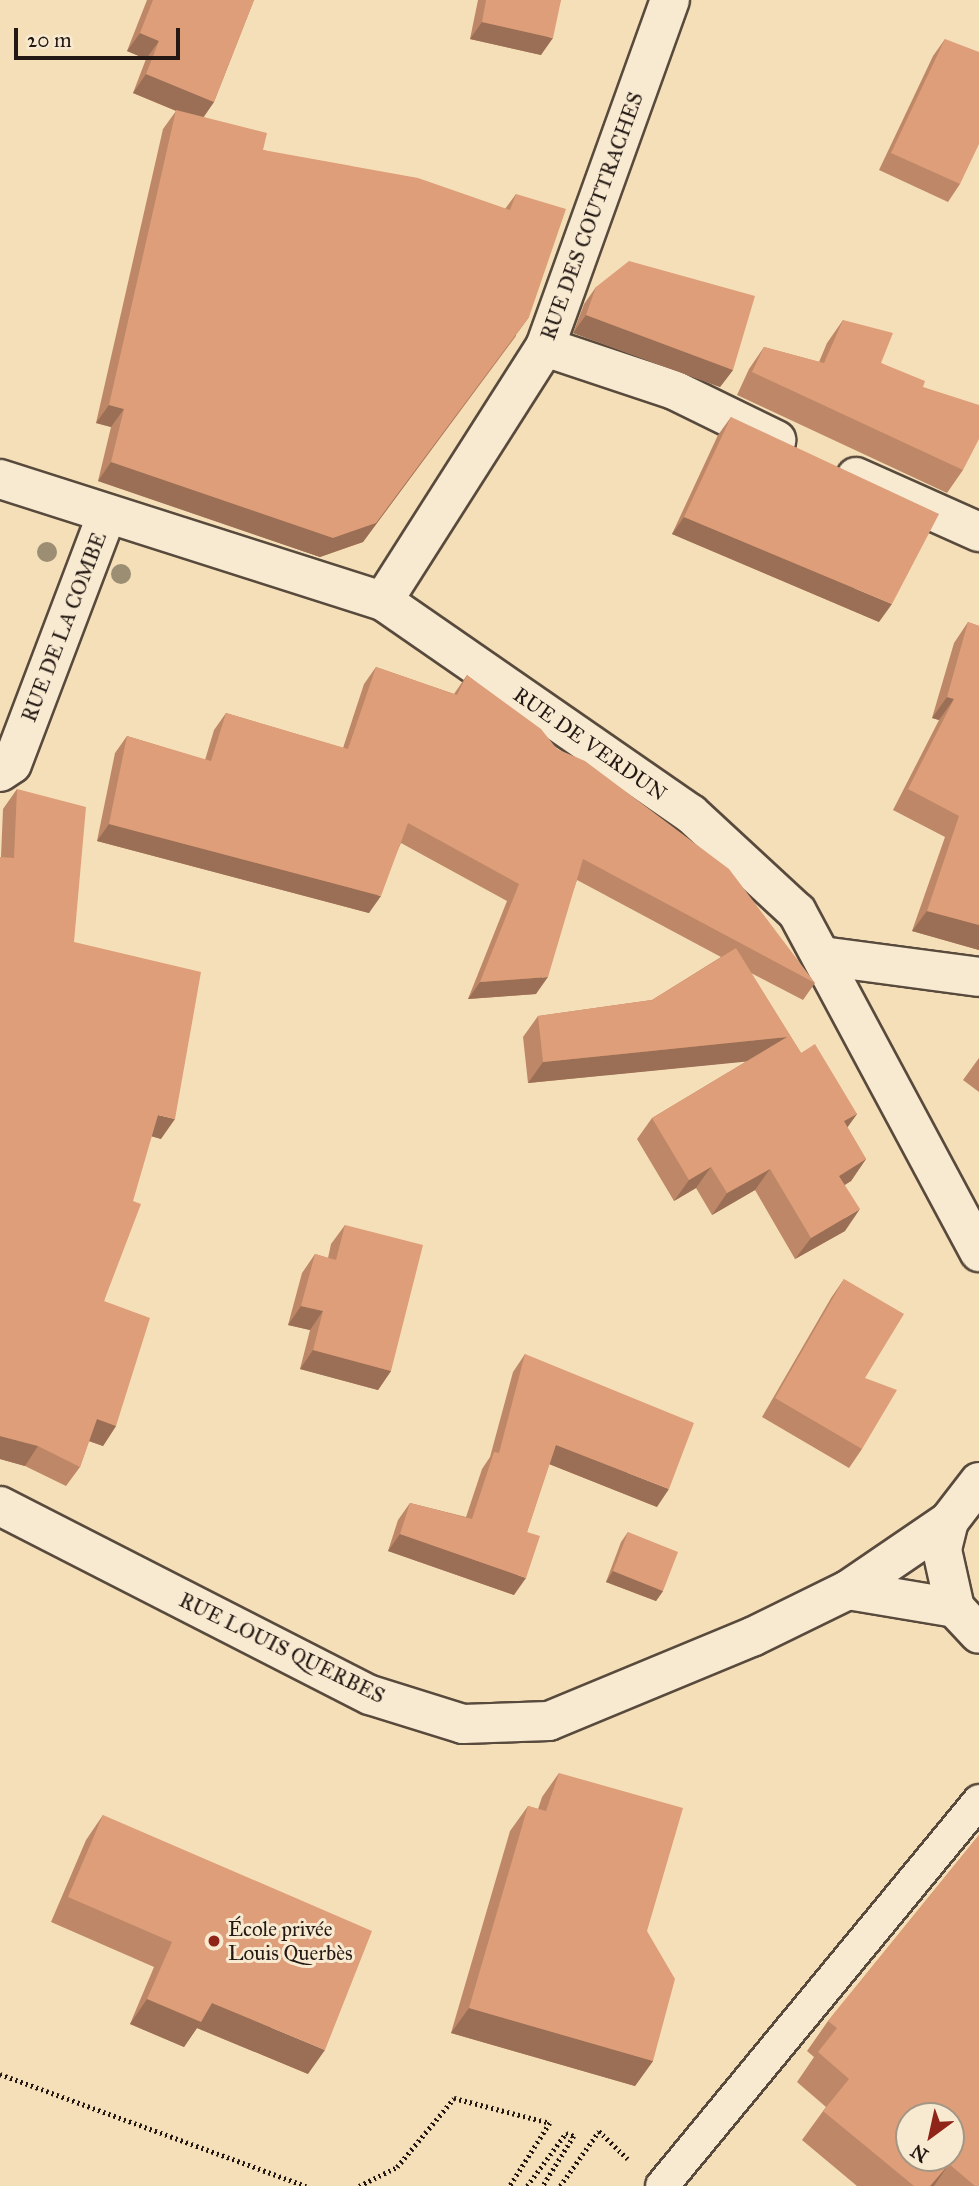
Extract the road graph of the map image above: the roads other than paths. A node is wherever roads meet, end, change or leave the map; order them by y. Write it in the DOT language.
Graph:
graph roads {
  1 [pos="670,0"];
  2 [pos="545,347"];
  3 [pos="0,479"];
  4 [pos="106,516"];
  5 [pos="979,532"];
  6 [pos="383,601"];
  7 [pos="0,772"];
  8 [pos="822,956"];
  9 [pos="979,977"];
  10 [pos="979,1252"];
  11 [pos="979,1482"];
  12 [pos="0,1506"];
  13 [pos="949,1521"];
  14 [pos="848,1590"];
  15 [pos="967,1621"];
  16 [pos="979,1801"];
  17 [pos="668,2176"];
  1 -- 2 [label="street, RUE DES COUTTRACHES"];
  2 -- 5 [label="street"];
  2 -- 6 [label="street, RUE DES COUTTRACHES"];
  3 -- 4 [label="street, RUE DE VERDUN"];
  4 -- 6 [label="street, RUE DE VERDUN"];
  4 -- 7 [label="street, RUE DE LA COMBE"];
  6 -- 8 [label="street, RUE DE VERDUN"];
  8 -- 9 [label="street"];
  8 -- 10 [label="street, RUE DE VERDUN"];
  11 -- 13 [label="street"];
  12 -- 14 [label="street, RUE LOUIS QUERBES"];
  13 -- 14 [label="street, RUE LOUIS QUERBES"];
  13 -- 15 [label="street"];
  14 -- 15 [label="street"];
  16 -- 17 [label="lane"];
}
